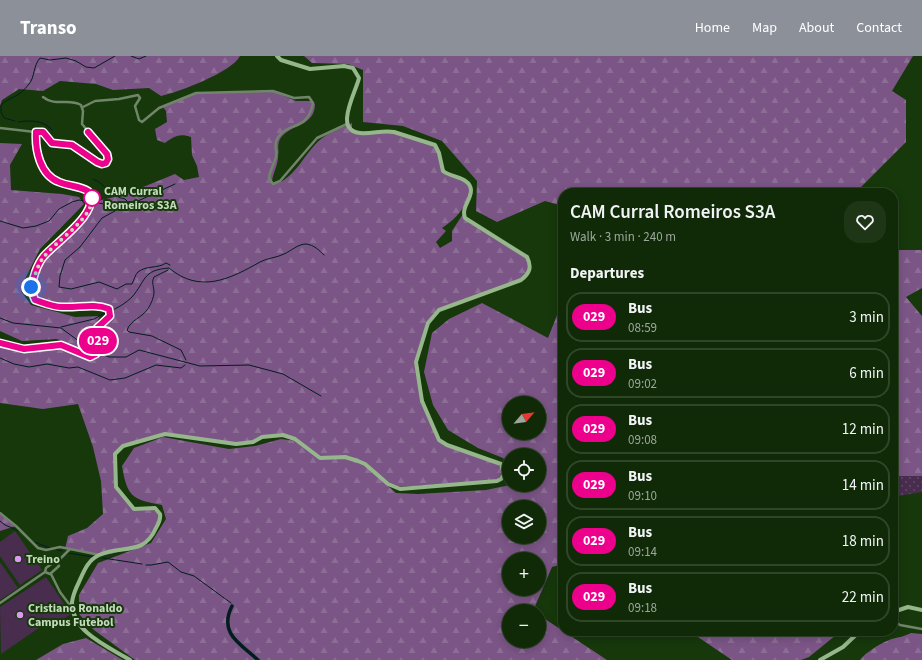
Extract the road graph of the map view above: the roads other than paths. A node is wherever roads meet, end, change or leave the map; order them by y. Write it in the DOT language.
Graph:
graph roads {
  1 [pos="277,56"];
  2 [pos="43,97"];
  3 [pos="83,107"];
  4 [pos="347,124"];
  5 [pos="0,128"];
  6 [pos="36,132"];
  7 [pos="0,343"];
  8 [pos="0,513"];
  9 [pos="70,549"];
  10 [pos="100,554"];
  11 [pos="57,562"];
  12 [pos="45,572"];
  13 [pos="51,574"];
  14 [pos="0,603"];
  15 [pos="72,608"];
  16 [pos="898,610"];
  17 [pos="922,610"];
  18 [pos="898,624"];
  19 [pos="922,629"];
  20 [pos="855,636"];
  21 [pos="130,660"];
  22 [pos="820,660"];
  1 -- 4 [label="main road"];
  2 -- 3 [label="street"];
  3 -- 4 [label="street"];
  3 -- 6 [label="street"];
  4 -- 10 [label="main road"];
  5 -- 6 [label="street"];
  6 -- 7 [label="street"];
  8 -- 9 [label="street"];
  9 -- 10 [label="street"];
  9 -- 11 [label="street"];
  10 -- 15 [label="main road"];
  11 -- 12 [label="street"];
  11 -- 13 [label="street"];
  12 -- 13 [label="street"];
  12 -- 14 [label="street"];
  13 -- 15 [label="street"];
  15 -- 21 [label="main road"];
  16 -- 17 [label="main road"];
  18 -- 19 [label="street"];
  20 -- 22 [label="main road"];
}
